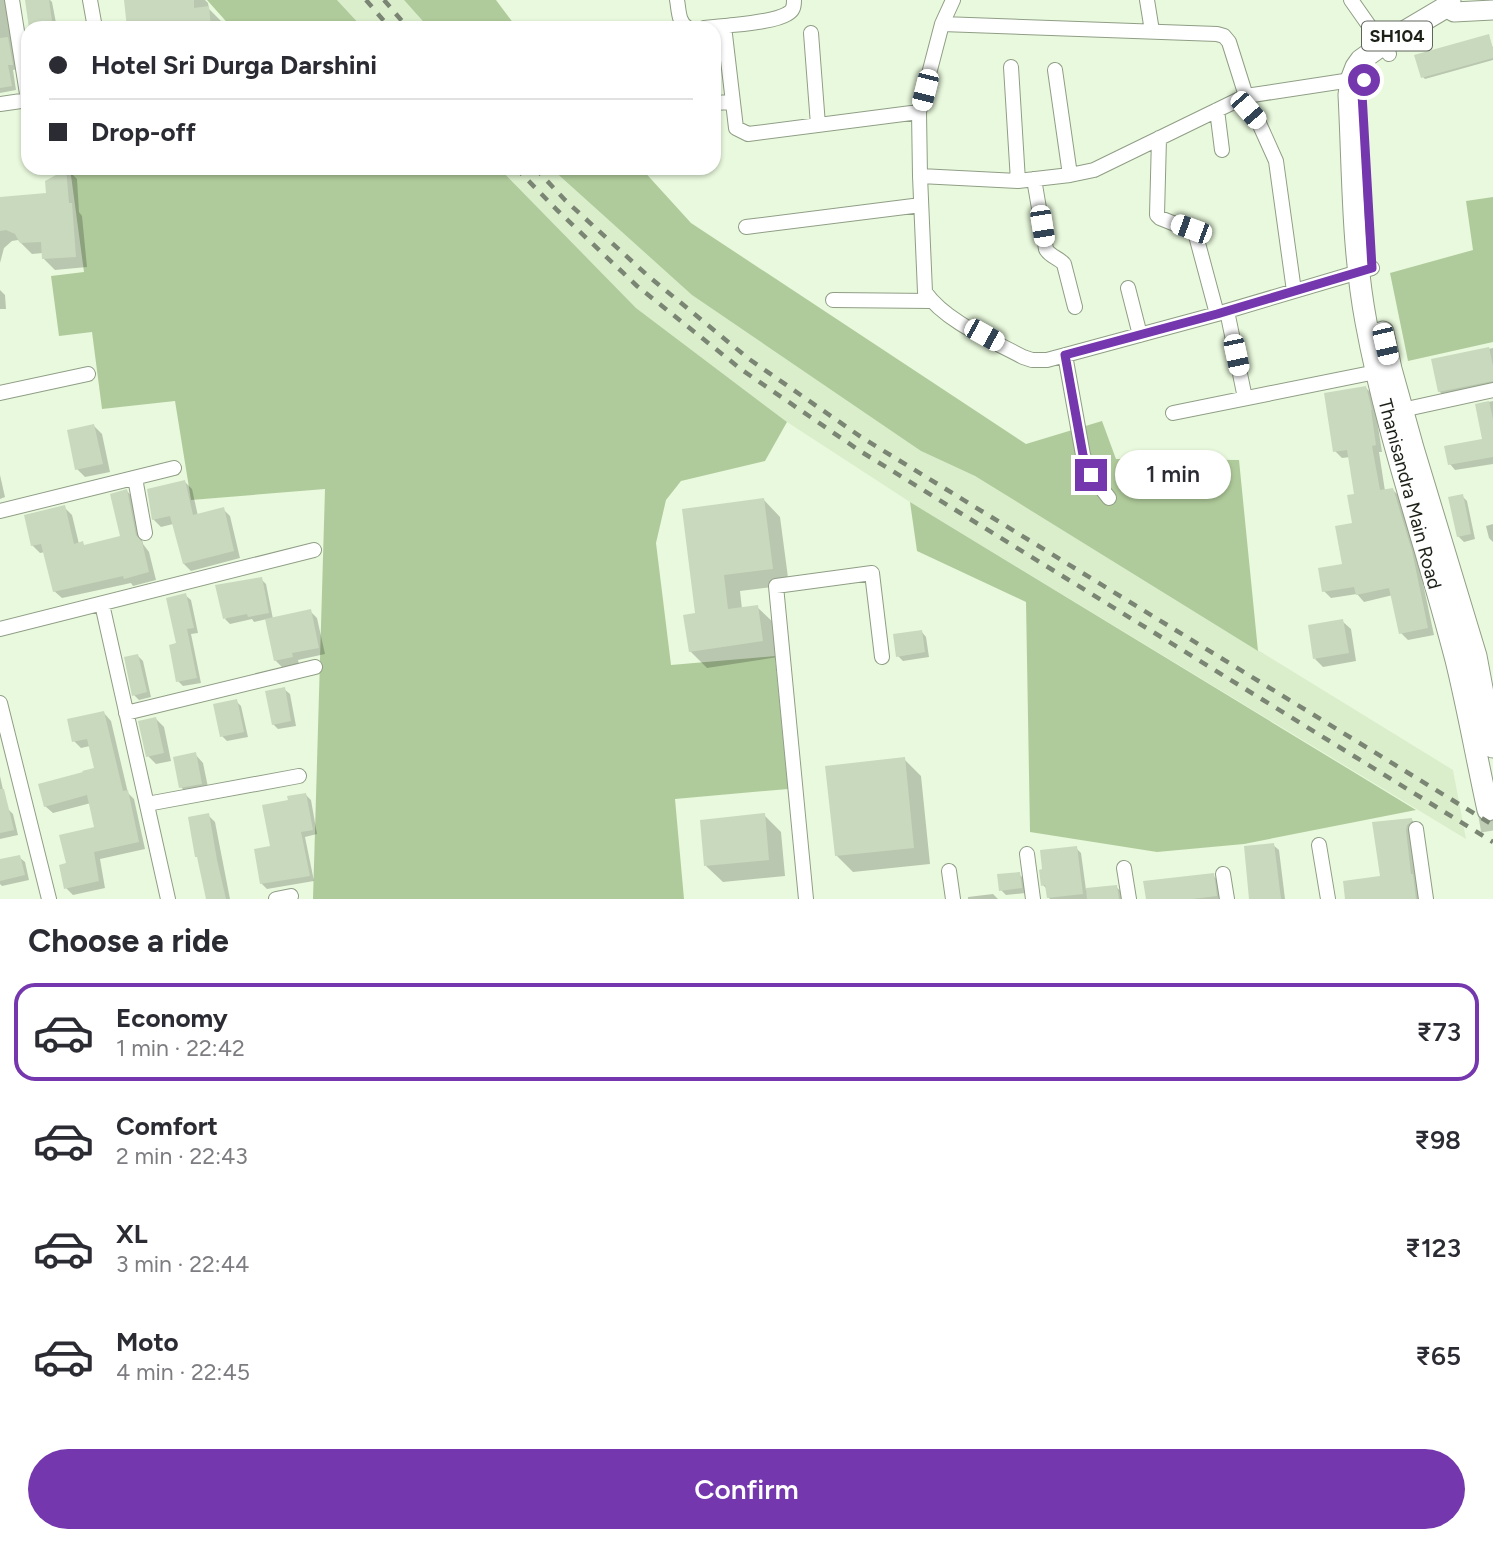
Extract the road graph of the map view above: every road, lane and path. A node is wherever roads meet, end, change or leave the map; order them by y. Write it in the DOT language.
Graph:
graph roads {
  1 [pos="12,0"];
  2 [pos="90,0"];
  3 [pos="677,0"];
  4 [pos="794,0"];
  5 [pos="953,0"];
  6 [pos="1147,0"];
  7 [pos="1358,2"];
  8 [pos="1453,5"];
  9 [pos="1493,10"];
  10 [pos="94,21"];
  11 [pos="681,21"];
  12 [pos="942,24"];
  13 [pos="721,26"];
  14 [pos="724,26"];
  15 [pos="1152,31"];
  16 [pos="811,33"];
  17 [pos="1386,49"];
  18 [pos="21,56"];
  19 [pos="1011,67"];
  20 [pos="1055,70"];
  21 [pos="1358,80"];
  22 [pos="1243,98"];
  23 [pos="21,101"];
  24 [pos="732,102"];
  25 [pos="721,103"];
  26 [pos="0,104"];
  27 [pos="1217,110"];
  28 [pos="919,112"];
  29 [pos="818,125"];
  30 [pos="1159,138"];
  31 [pos="1222,150"];
  32 [pos="1070,175"];
  33 [pos="920,176"];
  34 [pos="1034,179"];
  35 [pos="1018,181"];
  36 [pos="921,205"];
  37 [pos="746,227"];
  38 [pos="1365,270"];
  39 [pos="1128,288"];
  40 [pos="1294,291"];
  41 [pos="833,300"];
  42 [pos="931,301"];
  43 [pos="1075,307"];
  44 [pos="1222,312"];
  45 [pos="1140,335"];
  46 [pos="1065,355"];
  47 [pos="1376,372"];
  48 [pos="88,374"];
  49 [pos="1493,390"];
  50 [pos="0,393"];
  51 [pos="1245,398"];
  52 [pos="1402,410"];
  53 [pos="1173,413"];
  54 [pos="174,468"];
  55 [pos="135,478"];
  56 [pos="1109,498"];
  57 [pos="0,511"];
  58 [pos="145,533"];
  59 [pos="314,550"];
  60 [pos="102,604"];
  61 [pos="0,629"];
  62 [pos="1475,656"];
  63 [pos="882,657"];
  64 [pos="315,667"];
  65 [pos="0,703"];
  66 [pos="126,713"];
  67 [pos="1493,747"];
  68 [pos="299,776"];
  69 [pos="147,804"];
  70 [pos="1488,810"];
  71 [pos="1416,829"];
  72 [pos="1319,845"];
  73 [pos="1027,854"];
  74 [pos="1124,868"];
  75 [pos="949,871"];
  76 [pos="1223,874"];
  77 [pos="49,899"];
  78 [pos="168,899"];
  79 [pos="806,899"];
  80 [pos="953,899"];
  81 [pos="1032,899"];
  82 [pos="1129,899"];
  83 [pos="1227,899"];
  84 [pos="1328,899"];
  85 [pos="1426,899"];
  1 -- 18 [label="street"];
  2 -- 10 [label="street"];
  3 -- 11 [label="street"];
  4 -- 14 [label="street"];
  5 -- 12 [label="street"];
  6 -- 15 [label="street"];
  7 -- 17 [label="street"];
  8 -- 9 [label="street"];
  8 -- 17 [label="main road, SH104"];
  12 -- 15 [label="street"];
  12 -- 28 [label="street"];
  13 -- 14 [label="street"];
  14 -- 24 [label="street"];
  15 -- 22 [label="street"];
  16 -- 29 [label="street"];
  17 -- 21 [label="main road, SH104"];
  19 -- 35 [label="street"];
  20 -- 32 [label="street"];
  21 -- 22 [label="street"];
  21 -- 38 [label="main road, Thanisandra Main Road"];
  22 -- 27 [label="street"];
  22 -- 40 [label="street"];
  23 -- 26 [label="street"];
  24 -- 25 [label="street"];
  24 -- 29 [label="street"];
  27 -- 30 [label="street"];
  27 -- 31 [label="street"];
  28 -- 29 [label="street"];
  28 -- 33 [label="street"];
  30 -- 32 [label="street"];
  30 -- 44 [label="street"];
  32 -- 34 [label="street"];
  33 -- 35 [label="street"];
  33 -- 36 [label="street"];
  34 -- 35 [label="street"];
  34 -- 43 [label="street"];
  36 -- 37 [label="street"];
  36 -- 42 [label="street"];
  38 -- 40 [label="street"];
  38 -- 47 [label="main road, Thanisandra Main Road"];
  38 -- 52 [label="main road, Thanisandra Main Road"];
  39 -- 45 [label="street"];
  40 -- 44 [label="street"];
  41 -- 42 [label="street"];
  42 -- 46 [label="street"];
  44 -- 45 [label="street"];
  44 -- 51 [label="street"];
  45 -- 46 [label="street"];
  46 -- 56 [label="street"];
  47 -- 51 [label="street"];
  47 -- 62 [label="main road, Thanisandra Main Road"];
  48 -- 50 [label="street"];
  49 -- 52 [label="street"];
  51 -- 53 [label="street"];
  52 -- 62 [label="main road, Thanisandra Main Road"];
  54 -- 55 [label="street"];
  55 -- 57 [label="street"];
  55 -- 58 [label="street"];
  59 -- 60 [label="street"];
  60 -- 61 [label="street"];
  60 -- 66 [label="street"];
  62 -- 67 [label="main road"];
  62 -- 70 [label="main road"];
  63 -- 79 [label="street"];
  64 -- 66 [label="street"];
  65 -- 77 [label="street"];
  66 -- 69 [label="street"];
  68 -- 69 [label="street"];
  69 -- 78 [label="street"];
  71 -- 85 [label="street"];
  72 -- 84 [label="street"];
  73 -- 81 [label="street"];
  74 -- 82 [label="street"];
  75 -- 80 [label="street"];
  76 -- 83 [label="street"];
}
